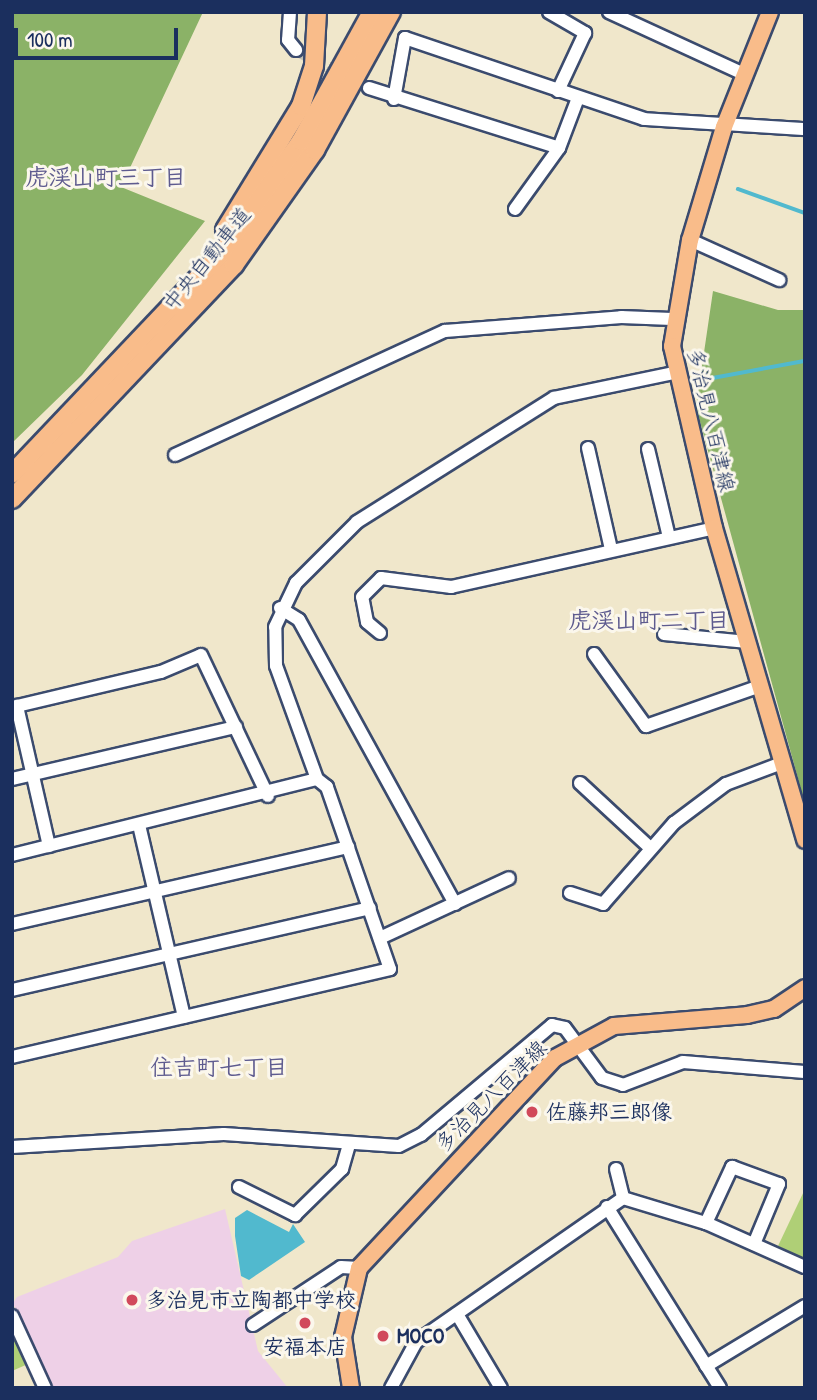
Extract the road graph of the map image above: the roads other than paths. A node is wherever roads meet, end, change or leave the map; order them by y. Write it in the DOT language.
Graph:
graph roads {
  1 [pos="290,12"];
  2 [pos="317,12"];
  3 [pos="372,12"];
  4 [pos="391,12"];
  5 [pos="549,12"];
  6 [pos="609,12"];
  7 [pos="770,12"];
  8 [pos="296,50"];
  9 [pos="744,74"];
  10 [pos="369,88"];
  11 [pos="558,91"];
  12 [pos="578,98"];
  13 [pos="394,99"];
  14 [pos="724,127"];
  15 [pos="805,129"];
  16 [pos="559,148"];
  17 [pos="515,209"];
  18 [pos="690,240"];
  19 [pos="779,280"];
  20 [pos="673,319"];
  21 [pos="674,373"];
  22 [pos="103,383"];
  23 [pos="588,448"];
  24 [pos="648,449"];
  25 [pos="175,455"];
  26 [pos="12,474"];
  27 [pos="12,499"];
  28 [pos="714,527"];
  29 [pos="669,537"];
  30 [pos="611,549"];
  31 [pos="280,608"];
  32 [pos="380,633"];
  33 [pos="664,634"];
  34 [pos="748,642"];
  35 [pos="594,654"];
  36 [pos="760,686"];
  37 [pos="14,706"];
  38 [pos="236,727"];
  39 [pos="782,763"];
  40 [pos="32,775"];
  41 [pos="12,779"];
  42 [pos="317,779"];
  43 [pos="580,783"];
  44 [pos="268,796"];
  45 [pos="799,800"];
  46 [pos="139,825"];
  47 [pos="805,840"];
  48 [pos="48,846"];
  49 [pos="648,846"];
  50 [pos="348,847"];
  51 [pos="12,855"];
  52 [pos="509,878"];
  53 [pos="155,891"];
  54 [pos="570,893"];
  55 [pos="455,904"];
  56 [pos="370,908"];
  57 [pos="12,925"];
  58 [pos="380,937"];
  59 [pos="171,955"];
  60 [pos="805,988"];
  61 [pos="12,990"];
  62 [pos="184,1017"];
  63 [pos="575,1046"];
  64 [pos="12,1057"];
  65 [pos="805,1072"];
  66 [pos="349,1144"];
  67 [pos="12,1147"];
  68 [pos="616,1168"];
  69 [pos="239,1187"];
  70 [pos="623,1198"];
  71 [pos="607,1207"];
  72 [pos="706,1223"];
  73 [pos="754,1244"];
  74 [pos="805,1267"];
  75 [pos="359,1268"];
  76 [pos="805,1306"];
  77 [pos="457,1314"];
  78 [pos="12,1316"];
  79 [pos="254,1325"];
  80 [pos="706,1366"];
  81 [pos="45,1388"];
  82 [pos="351,1388"];
  83 [pos="391,1388"];
  84 [pos="501,1388"];
  85 [pos="720,1388"];
  1 -- 8 [label="street"];
  2 -- 22 [label="highway"];
  3 -- 22 [label="highway, 中央自動車道"];
  4 -- 27 [label="highway, 中央自動車道"];
  5 -- 11 [label="street"];
  6 -- 9 [label="street"];
  7 -- 9 [label="main road, 多治見八百津線"];
  9 -- 14 [label="main road, 多治見八百津線"];
  10 -- 13 [label="street"];
  11 -- 12 [label="street"];
  11 -- 13 [label="street"];
  12 -- 14 [label="street"];
  12 -- 16 [label="street"];
  13 -- 16 [label="street"];
  14 -- 15 [label="street"];
  14 -- 18 [label="main road, 多治見八百津線"];
  16 -- 17 [label="street"];
  18 -- 19 [label="street"];
  18 -- 20 [label="main road, 多治見八百津線"];
  20 -- 21 [label="main road, 多治見八百津線"];
  20 -- 25 [label="street"];
  21 -- 28 [label="main road, 多治見八百津線"];
  21 -- 31 [label="street"];
  22 -- 26 [label="highway, 中央自動車道"];
  23 -- 30 [label="street"];
  24 -- 29 [label="street"];
  28 -- 29 [label="street"];
  28 -- 34 [label="main road, 多治見八百津線"];
  29 -- 30 [label="street"];
  30 -- 32 [label="street"];
  31 -- 42 [label="street"];
  31 -- 55 [label="street"];
  33 -- 34 [label="street"];
  34 -- 36 [label="main road, 多治見八百津線"];
  35 -- 36 [label="street"];
  36 -- 39 [label="main road, 多治見八百津線"];
  37 -- 38 [label="street"];
  37 -- 40 [label="street"];
  38 -- 40 [label="street"];
  38 -- 44 [label="street"];
  39 -- 45 [label="main road, 多治見八百津線"];
  39 -- 49 [label="street"];
  40 -- 41 [label="street"];
  40 -- 48 [label="street"];
  42 -- 44 [label="street"];
  42 -- 50 [label="street"];
  43 -- 49 [label="street"];
  44 -- 46 [label="street"];
  45 -- 47 [label="main road, 多治見八百津線"];
  46 -- 48 [label="street"];
  46 -- 53 [label="street"];
  48 -- 51 [label="street"];
  49 -- 54 [label="street"];
  50 -- 53 [label="street"];
  50 -- 56 [label="street"];
  52 -- 55 [label="street"];
  53 -- 57 [label="street"];
  53 -- 59 [label="street"];
  55 -- 58 [label="street"];
  56 -- 58 [label="street"];
  56 -- 59 [label="street"];
  58 -- 62 [label="street"];
  59 -- 61 [label="street"];
  59 -- 62 [label="street"];
  60 -- 63 [label="main road, 多治見八百津線"];
  62 -- 64 [label="street"];
  63 -- 65 [label="street"];
  63 -- 66 [label="street"];
  63 -- 75 [label="main road, 多治見八百津線"];
  66 -- 67 [label="street"];
  66 -- 69 [label="street"];
  68 -- 70 [label="street"];
  70 -- 71 [label="street"];
  70 -- 72 [label="street"];
  71 -- 77 [label="street"];
  71 -- 80 [label="street"];
  72 -- 73 [label="street"];
  72 -- 73 [label="street"];
  73 -- 74 [label="street"];
  75 -- 79 [label="street"];
  75 -- 82 [label="main road"];
  76 -- 80 [label="street"];
  77 -- 83 [label="street"];
  77 -- 84 [label="street"];
  78 -- 81 [label="street"];
  80 -- 85 [label="street"];
}
